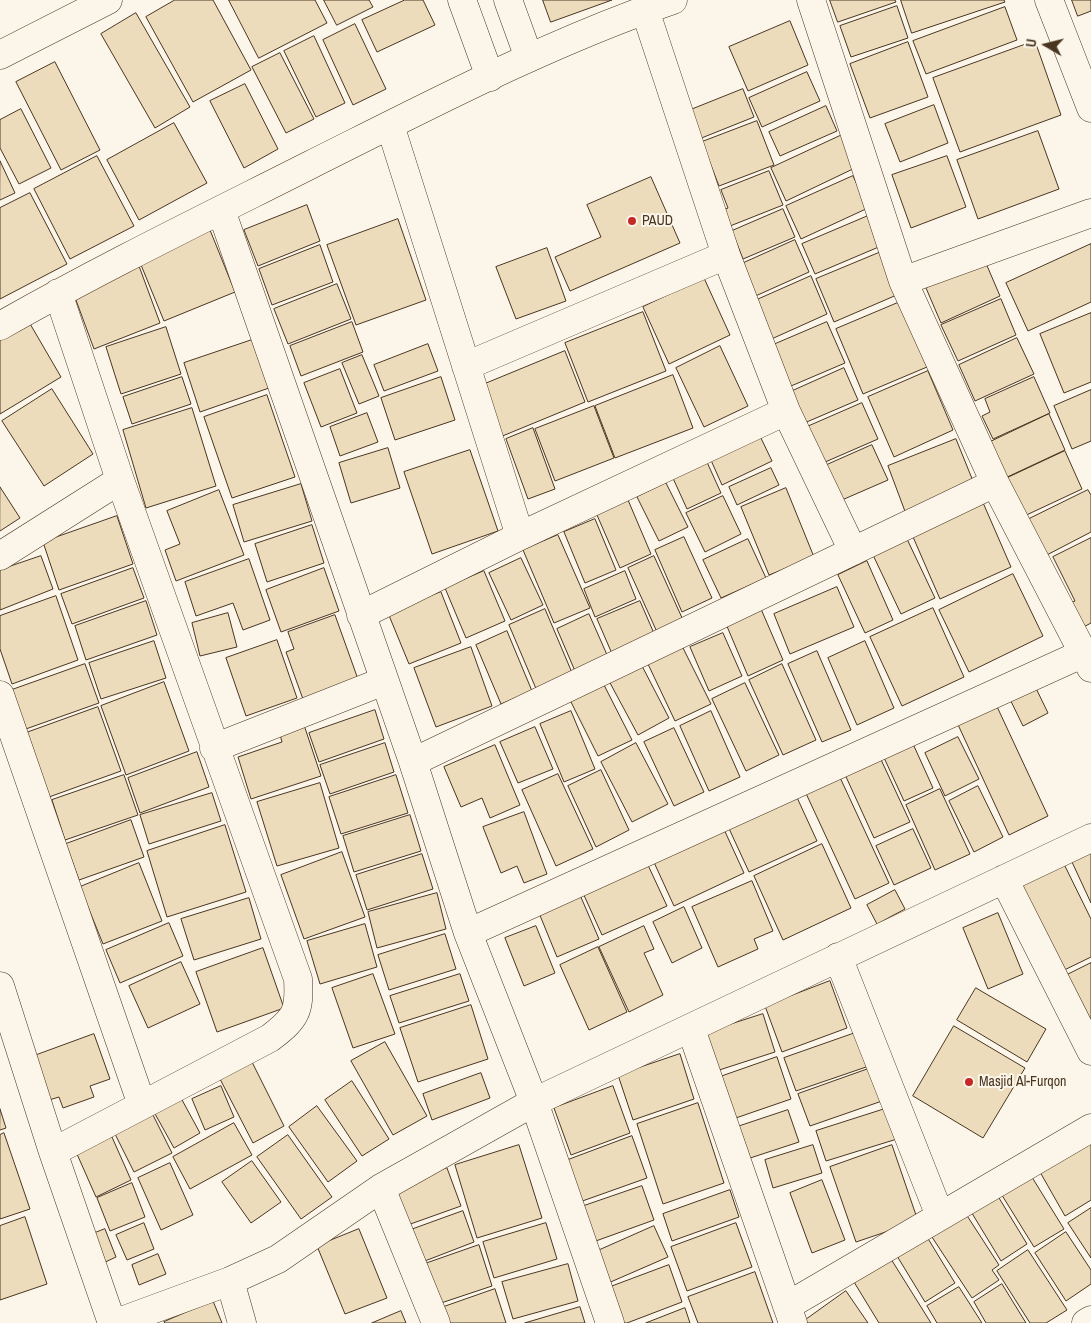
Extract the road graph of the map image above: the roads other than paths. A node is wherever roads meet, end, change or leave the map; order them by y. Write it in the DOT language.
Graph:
graph roads {
  1 [pos="108,0"];
  2 [pos="462,0"];
  3 [pos="508,0"];
  4 [pos="673,0"];
  5 [pos="811,0"];
  6 [pos="1049,0"];
  7 [pos="645,10"];
  8 [pos="0,54"];
  9 [pos="529,58"];
  10 [pos="490,77"];
  11 [pos="1091,108"];
  12 [pos="390,125"];
  13 [pos="221,210"];
  14 [pos="1091,213"];
  15 [pos="726,255"];
  16 [pos="903,281"];
  17 [pos="58,293"];
  18 [pos="0,326"];
  19 [pos="466,366"];
  20 [pos="786,411"];
  21 [pos="120,480"];
  22 [pos="995,483"];
  23 [pos="520,536"];
  24 [pos="853,551"];
  25 [pos="0,556"];
  26 [pos="361,615"];
  27 [pos="1087,660"];
  28 [pos="384,681"];
  29 [pos="0,695"];
  30 [pos="214,748"];
  31 [pos="413,762"];
  32 [pos="1091,838"];
  33 [pos="1004,879"];
  34 [pos="468,933"];
  35 [pos="838,957"];
  36 [pos="0,986"];
  37 [pos="691,1029"];
  38 [pos="1091,1051"];
  39 [pos="534,1102"];
  40 [pos="142,1105"];
  41 [pos="1091,1128"];
  42 [pos="53,1152"];
  43 [pos="381,1188"];
  44 [pos="940,1216"];
  45 [pos="230,1281"];
  46 [pos="790,1315"];
  47 [pos="1091,1320"];
  48 [pos="112,1323"];
  49 [pos="116,1323"];
  50 [pos="242,1323"];
  51 [pos="436,1323"];
  52 [pos="610,1323"];
  53 [pos="1086,1323"];
  1 -- 8 [label="street"];
  2 -- 10 [label="street"];
  3 -- 9 [label="street"];
  4 -- 7 [label="street"];
  5 -- 16 [label="street"];
  6 -- 11 [label="street"];
  7 -- 9 [label="street"];
  7 -- 15 [label="street"];
  9 -- 10 [label="street"];
  10 -- 12 [label="street"];
  12 -- 13 [label="street"];
  12 -- 19 [label="street"];
  13 -- 17 [label="street"];
  13 -- 26 [label="street"];
  14 -- 16 [label="street"];
  15 -- 19 [label="street"];
  15 -- 20 [label="street"];
  16 -- 22 [label="street"];
  17 -- 18 [label="street"];
  17 -- 21 [label="street"];
  19 -- 23 [label="street"];
  20 -- 23 [label="street"];
  20 -- 24 [label="street"];
  21 -- 25 [label="street"];
  21 -- 30 [label="street"];
  22 -- 24 [label="street"];
  22 -- 27 [label="street"];
  23 -- 26 [label="street"];
  24 -- 31 [label="street"];
  26 -- 28 [label="street"];
  27 -- 34 [label="street"];
  28 -- 30 [label="street"];
  28 -- 31 [label="street"];
  29 -- 40 [label="street"];
  30 -- 40 [label="street"];
  31 -- 34 [label="street"];
  32 -- 33 [label="street"];
  33 -- 35 [label="street"];
  33 -- 38 [label="street"];
  34 -- 39 [label="street"];
  35 -- 37 [label="street"];
  35 -- 44 [label="street"];
  36 -- 42 [label="street"];
  37 -- 39 [label="street"];
  37 -- 46 [label="street"];
  39 -- 43 [label="street"];
  39 -- 52 [label="street"];
  40 -- 42 [label="street"];
  41 -- 44 [label="street"];
  42 -- 48 [label="street"];
  43 -- 45 [label="street"];
  43 -- 51 [label="street"];
  44 -- 46 [label="street"];
  45 -- 49 [label="street"];
  45 -- 50 [label="street"];
  47 -- 53 [label="street"];
}
